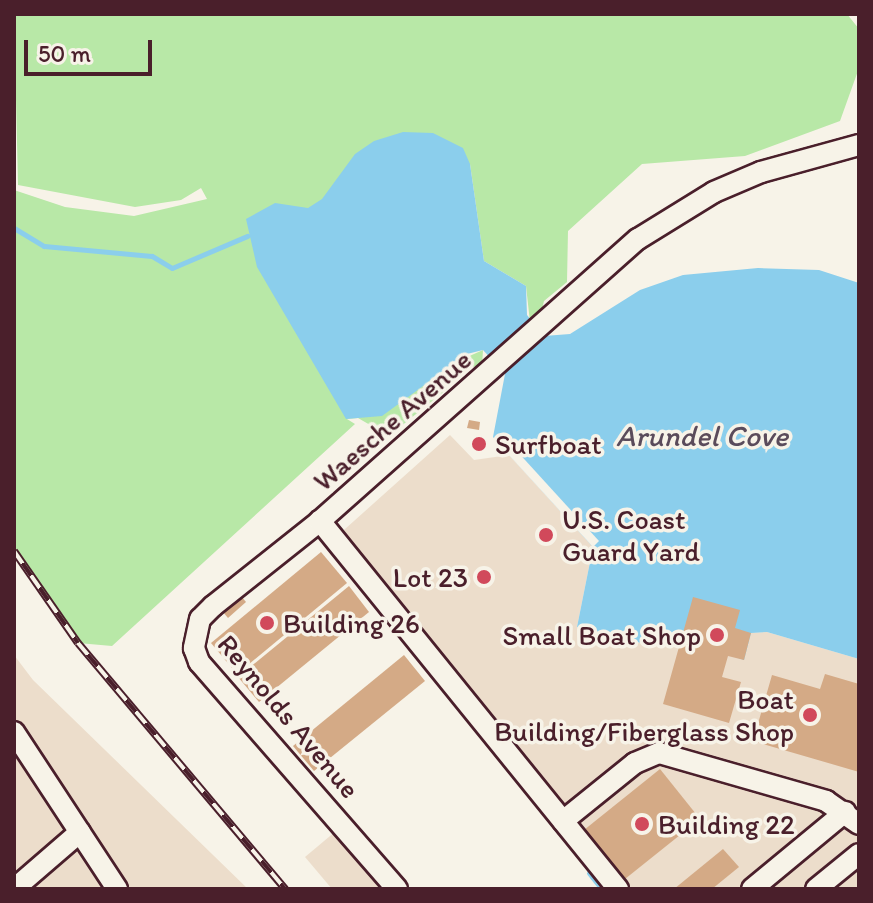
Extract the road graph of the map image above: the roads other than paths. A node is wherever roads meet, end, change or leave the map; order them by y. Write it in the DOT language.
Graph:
graph roads {
  1 [pos="859,145"];
  2 [pos="320,521"];
  3 [pos="14,732"];
  4 [pos="852,818"];
  5 [pos="563,821"];
  6 [pos="80,832"];
  7 [pos="859,854"];
  8 [pos="14,889"];
  9 [pos="117,889"];
  10 [pos="397,889"];
  11 [pos="618,889"];
  12 [pos="752,889"];
  13 [pos="816,889"];
  1 -- 2 [label="street, Waesche Avenue"];
  2 -- 5 [label="street, Waesche Avenue"];
  2 -- 10 [label="street, Reynolds Avenue"];
  3 -- 6 [label="street"];
  4 -- 5 [label="street"];
  4 -- 12 [label="street"];
  5 -- 11 [label="street, Waesche Avenue"];
  6 -- 8 [label="street"];
  6 -- 9 [label="street"];
  7 -- 13 [label="street"];
}
